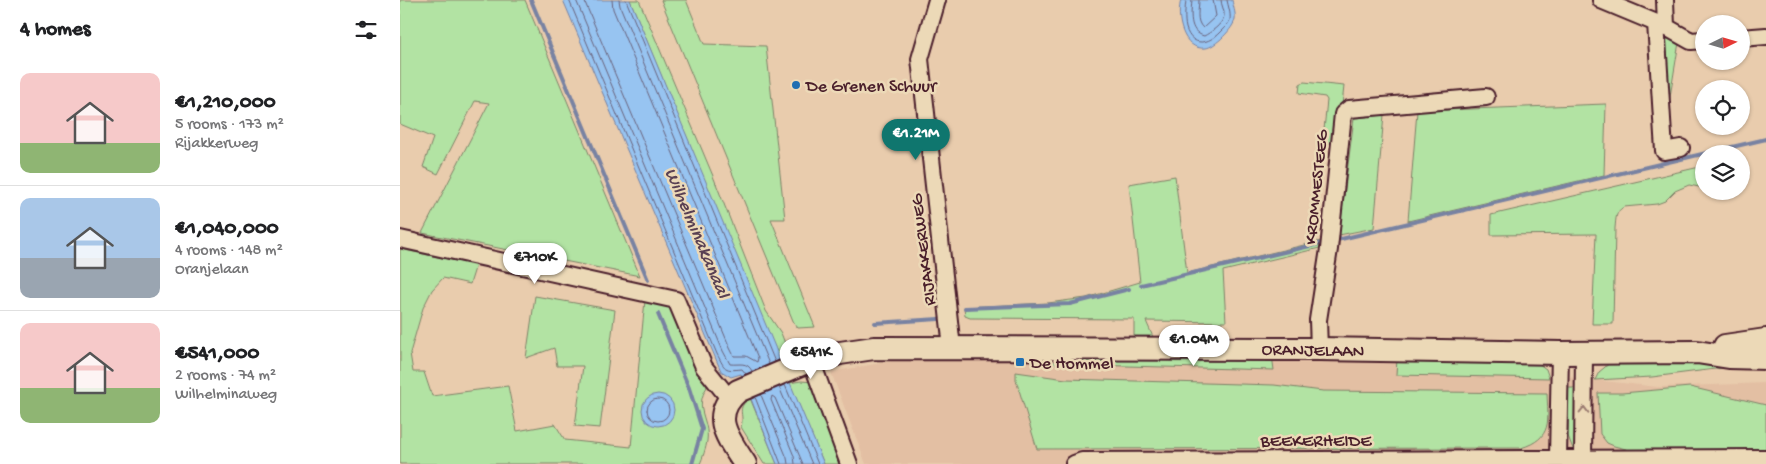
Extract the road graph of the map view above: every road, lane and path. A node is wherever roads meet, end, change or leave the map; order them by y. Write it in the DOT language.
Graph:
graph roads {
  1 [pos="937,0"];
  2 [pos="1601,0"];
  3 [pos="1665,0"];
  4 [pos="1661,25"];
  5 [pos="1766,36"];
  6 [pos="1750,37"];
  7 [pos="1695,41"];
  8 [pos="1486,97"];
  9 [pos="1681,148"];
  10 [pos="400,239"];
  11 [pos="1766,340"];
  12 [pos="952,348"];
  13 [pos="1320,349"];
  14 [pos="1560,352"];
  15 [pos="1584,352"];
  16 [pos="1697,352"];
  17 [pos="1766,358"];
  18 [pos="812,360"];
  19 [pos="734,394"];
  20 [pos="1558,458"];
  21 [pos="1766,458"];
  22 [pos="1583,459"];
  23 [pos="745,464"];
  24 [pos="849,464"];
  25 [pos="1074,464"];
  1 -- 12 [label="street, RIJAKKERWEG"];
  2 -- 4 [label="street"];
  3 -- 4 [label="street"];
  4 -- 7 [label="street"];
  4 -- 9 [label="street"];
  5 -- 6 [label="street"];
  8 -- 13 [label="street, KROMMESTEEG"];
  10 -- 19 [label="street"];
  11 -- 16 [label="main road, ORANJELAAN"];
  12 -- 13 [label="main road, ORANJELAAN"];
  12 -- 18 [label="main road, ORANJELAAN"];
  13 -- 14 [label="main road, ORANJELAAN"];
  14 -- 15 [label="main road, ORANJELAAN"];
  14 -- 20 [label="street"];
  15 -- 16 [label="main road, ORANJELAAN"];
  22 -- 15 [label="street, one-way"];
  16 -- 17 [label="main road, ORANJELAAN"];
  18 -- 19 [label="main road, ORANJELAAN"];
  18 -- 24 [label="street"];
  19 -- 23 [label="main road"];
  20 -- 22 [label="street, BEEKERHEIDE"];
  20 -- 25 [label="street, BEEKERHEIDE"];
  21 -- 22 [label="street, BEEKERHEIDE"];
}
